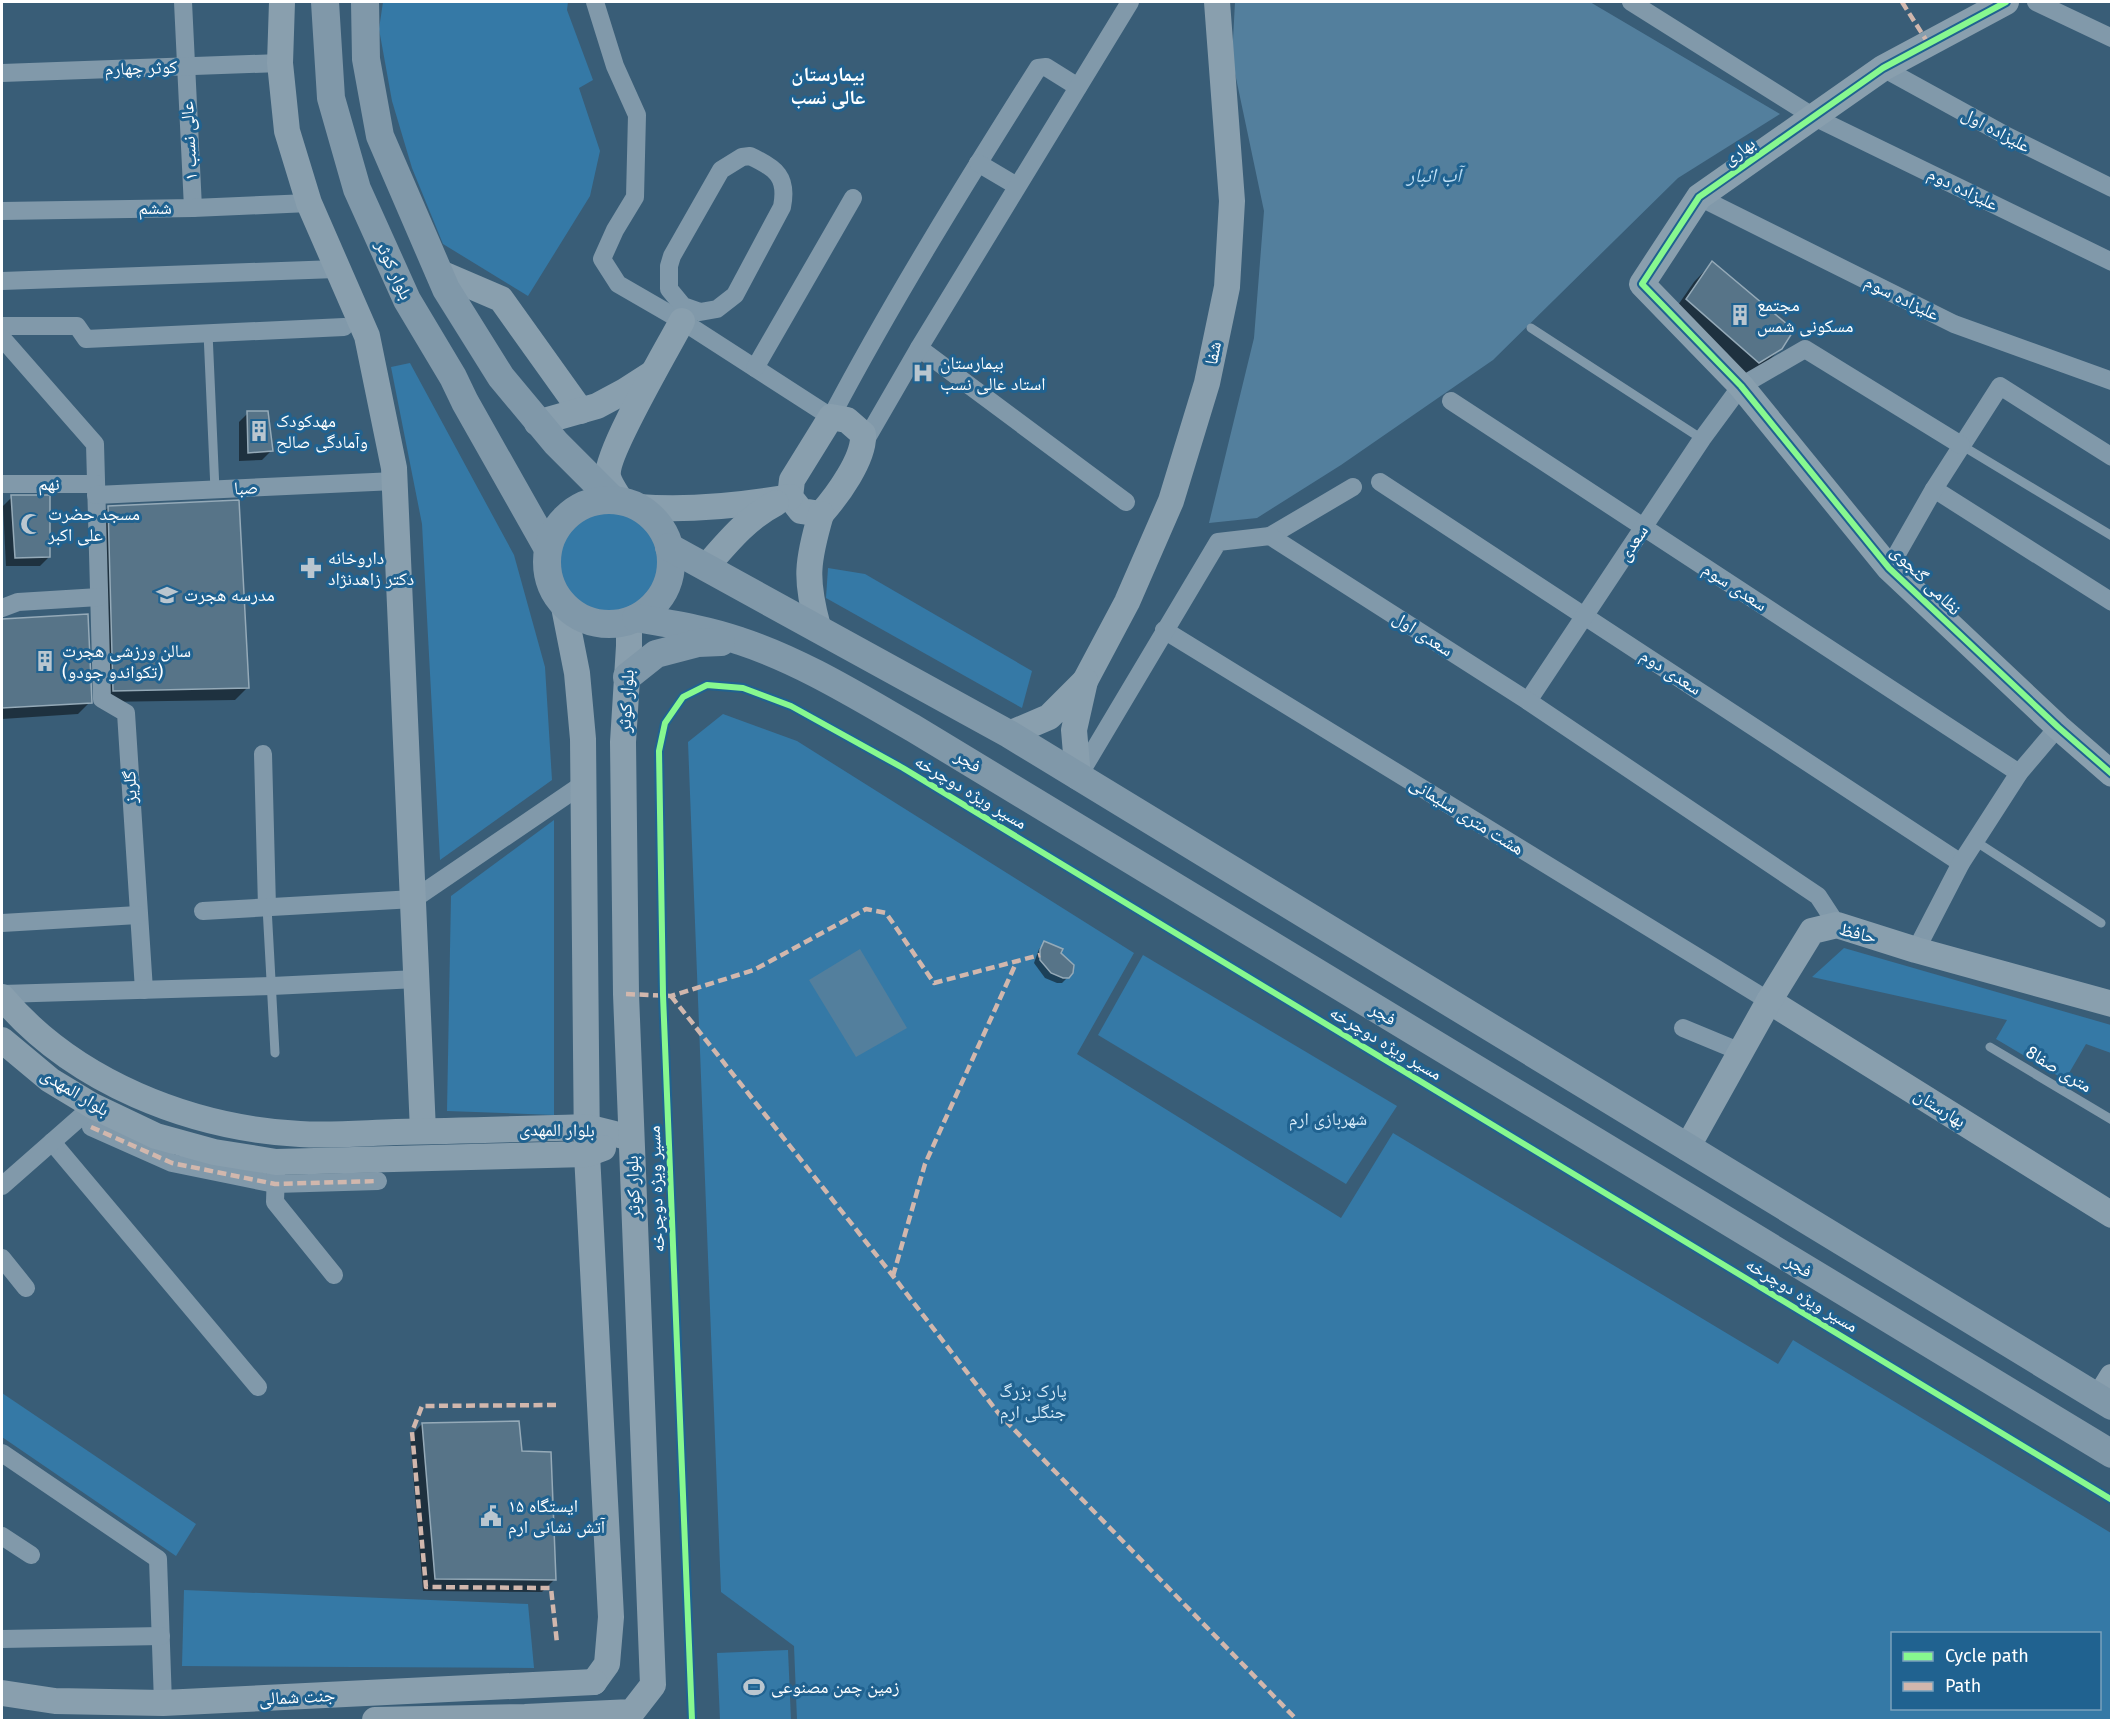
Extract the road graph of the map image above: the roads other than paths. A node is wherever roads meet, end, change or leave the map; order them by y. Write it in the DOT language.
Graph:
graph roads {
  1 [pos="183,2"];
  2 [pos="282,2"];
  3 [pos="325,2"];
  4 [pos="365,2"];
  5 [pos="595,2"];
  6 [pos="1130,2"];
  7 [pos="1217,2"];
  8 [pos="1631,2"];
  9 [pos="2006,2"];
  10 [pos="2036,2"];
  11 [pos="2112,38"];
  12 [pos="280,63"];
  13 [pos="185,66"];
  14 [pos="1883,68"];
  15 [pos="2,73"];
  16 [pos="1078,87"];
  17 [pos="1814,117"];
  18 [pos="978,164"];
  19 [pos="1017,186"];
  20 [pos="2112,188"];
  21 [pos="1699,197"];
  22 [pos="853,198"];
  23 [pos="309,203"];
  24 [pos="193,208"];
  25 [pos="2,211"];
  26 [pos="2112,262"];
  27 [pos="336,268"];
  28 [pos="438,272"];
  29 [pos="2,281"];
  30 [pos="691,316"];
  31 [pos="344,327"];
  32 [pos="1531,328"];
  33 [pos="208,333"];
  34 [pos="3,337"];
  35 [pos="919,348"];
  36 [pos="755,368"];
  37 [pos="656,371"];
  38 [pos="501,377"];
  39 [pos="2112,381"];
  40 [pos="1741,386"];
  41 [pos="1451,401"];
  42 [pos="465,402"];
  43 [pos="581,411"];
  44 [pos="831,417"];
  45 [pos="537,423"];
  46 [pos="1702,439"];
  47 [pos="864,443"];
  48 [pos="1961,445"];
  49 [pos="2112,457"];
  50 [pos="395,481"];
  51 [pos="1380,482"];
  52 [pos="2,484"];
  53 [pos="1353,487"];
  54 [pos="1934,489"];
  55 [pos="96,490"];
  56 [pos="215,490"];
  57 [pos="790,497"];
  58 [pos="624,502"];
  59 [pos="1126,502"];
  60 [pos="821,514"];
  61 [pos="1644,527"];
  62 [pos="1270,536"];
  63 [pos="2112,536"];
  64 [pos="547,547"];
  65 [pos="669,547"];
  66 [pos="706,567"];
  67 [pos="1889,568"];
  68 [pos="99,597"];
  69 [pos="2112,602"];
  70 [pos="564,607"];
  71 [pos="2,608"];
  72 [pos="1584,615"];
  73 [pos="633,620"];
  74 [pos="818,627"];
  75 [pos="1164,630"];
  76 [pos="741,641"];
  77 [pos="627,677"];
  78 [pos="1085,681"];
  79 [pos="1528,701"];
  80 [pos="2058,727"];
  81 [pos="1010,734"];
  82 [pos="263,754"];
  83 [pos="2019,773"];
  84 [pos="2112,774"];
  85 [pos="1078,777"];
  86 [pos="583,784"];
  87 [pos="1975,841"];
  88 [pos="1961,863"];
  89 [pos="414,900"];
  90 [pos="267,907"];
  91 [pos="203,911"];
  92 [pos="138,915"];
  93 [pos="2,923"];
  94 [pos="2101,923"];
  95 [pos="1837,925"];
  96 [pos="1916,950"];
  97 [pos="417,979"];
  98 [pos="272,986"];
  99 [pos="144,990"];
  100 [pos="2,996"];
  101 [pos="1769,1002"];
  102 [pos="2112,1004"];
  103 [pos="1683,1028"];
  104 [pos="2,1040"];
  105 [pos="1990,1047"];
  106 [pos="1741,1052"];
  107 [pos="275,1053"];
  108 [pos="66,1056"];
  109 [pos="50,1080"];
  110 [pos="92,1116"];
  111 [pos="2112,1120"];
  112 [pos="587,1127"];
  113 [pos="423,1131"];
  114 [pos="631,1138"];
  115 [pos="52,1142"];
  116 [pos="1687,1148"];
  117 [pos="587,1154"];
  118 [pos="276,1173"];
  119 [pos="378,1181"];
  120 [pos="1665,1185"];
  121 [pos="2,1186"];
  122 [pos="2112,1215"];
  123 [pos="2,1258"];
  124 [pos="334,1275"];
  125 [pos="26,1288"];
  126 [pos="258,1387"];
  127 [pos="2107,1394"];
  128 [pos="2,1453"];
  129 [pos="2112,1454"];
  130 [pos="2,1536"];
  131 [pos="32,1555"];
  132 [pos="161,1636"];
  133 [pos="2,1638"];
  134 [pos="594,1682"];
  135 [pos="2,1693"];
  136 [pos="163,1703"];
  137 [pos="599,1714"];
  138 [pos="375,1720"];
  1 -- 13 [label="street, عالی نسب ۱"];
  2 -- 12 [label="main road"];
  3 -- 42 [label="main road, بلوار کوثر"];
  4 -- 28 [label="main road"];
  5 -- 30 [label="street"];
  6 -- 16 [label="street"];
  7 -- 78 [label="main road, شفا"];
  8 -- 17 [label="street, علیزاده دوم"];
  9 -- 14 [label="main road, بهاری"];
  10 -- 11 [label="street"];
  12 -- 13 [label="street, کوثر چهارم"];
  12 -- 23 [label="main road"];
  13 -- 15 [label="street, کوثر چهارم"];
  13 -- 24 [label="street, عالی نسب ۱"];
  14 -- 17 [label="main road, بهاری"];
  14 -- 20 [label="street, علیزاده اول"];
  16 -- 18 [label="street"];
  16 -- 19 [label="street"];
  17 -- 21 [label="main road, بهاری"];
  17 -- 26 [label="street, علیزاده دوم"];
  18 -- 19 [label="street"];
  18 -- 44 [label="street"];
  19 -- 35 [label="street"];
  21 -- 39 [label="street, علیزاده سوم"];
  21 -- 40 [label="main road, بهاری"];
  22 -- 36 [label="street"];
  23 -- 24 [label="street, ششم"];
  23 -- 27 [label="main road"];
  24 -- 25 [label="street, ششم"];
  27 -- 29 [label="street"];
  27 -- 50 [label="main road"];
  28 -- 38 [label="main road"];
  28 -- 43 [label="main road"];
  30 -- 30 [label="street"];
  30 -- 36 [label="street"];
  30 -- 37 [label="main road"];
  31 -- 33 [label="street"];
  32 -- 46 [label="lane"];
  33 -- 34 [label="street"];
  33 -- 56 [label="lane"];
  34 -- 55 [label="street, گلریز"];
  35 -- 47 [label="street"];
  35 -- 59 [label="street"];
  36 -- 44 [label="street"];
  37 -- 43 [label="main road"];
  37 -- 58 [label="main road"];
  38 -- 42 [label="main road"];
  38 -- 45 [label="main road"];
  40 -- 46 [label="street, سعدی"];
  40 -- 48 [label="street"];
  40 -- 67 [label="main road, نظامی گنجوی"];
  41 -- 61 [label="street, سعدی سوم"];
  42 -- 64 [label="main road, بلوار کوثر"];
  43 -- 45 [label="main road"];
  44 -- 47 [label="main road"];
  44 -- 57 [label="main road"];
  45 -- 58 [label="main road"];
  46 -- 61 [label="street, سعدی"];
  47 -- 60 [label="main road"];
  48 -- 49 [label="street"];
  48 -- 54 [label="street"];
  48 -- 63 [label="lane"];
  50 -- 56 [label="street, صبا"];
  50 -- 89 [label="main road"];
  51 -- 72 [label="street, سعدی دوم"];
  52 -- 55 [label="street, نهم"];
  53 -- 62 [label="street"];
  54 -- 67 [label="street"];
  54 -- 69 [label="street"];
  55 -- 56 [label="street, صبا"];
  55 -- 68 [label="street, گلریز"];
  57 -- 58 [label="main road"];
  57 -- 60 [label="main road"];
  57 -- 66 [label="main road"];
  58 -- 64 [label="main road"];
  58 -- 65 [label="main road"];
  60 -- 74 [label="main road"];
  61 -- 72 [label="street, سعدی"];
  61 -- 83 [label="street, سعدی سوم"];
  62 -- 75 [label="street"];
  62 -- 79 [label="street, سعدی اول"];
  64 -- 70 [label="main road"];
  65 -- 66 [label="main road"];
  65 -- 73 [label="main road"];
  66 -- 74 [label="main road"];
  67 -- 80 [label="main road, نظامی گنجوی"];
  68 -- 71 [label="street"];
  68 -- 92 [label="street, گلریز"];
  70 -- 73 [label="main road"];
  70 -- 86 [label="main road"];
  72 -- 79 [label="street, سعدی"];
  72 -- 88 [label="street, سعدی دوم"];
  73 -- 76 [label="main road, فجر"];
  73 -- 77 [label="main road, بلوار کوثر"];
  74 -- 81 [label="main road"];
  75 -- 85 [label="street"];
  75 -- 101 [label="street, هشت متری سلیمانی"];
  76 -- 77 [label="main road"];
  76 -- 120 [label="main road, فجر"];
  77 -- 114 [label="main road, بلوار کوثر"];
  78 -- 81 [label="main road"];
  78 -- 85 [label="main road"];
  79 -- 95 [label="street, سعدی اول"];
  80 -- 83 [label="street"];
  80 -- 84 [label="main road, نظامی گنجوی"];
  81 -- 85 [label="main road"];
  82 -- 90 [label="street"];
  83 -- 87 [label="street"];
  85 -- 116 [label="main road"];
  86 -- 89 [label="street"];
  86 -- 112 [label="main road"];
  87 -- 88 [label="street"];
  87 -- 94 [label="lane"];
  88 -- 96 [label="street"];
  89 -- 90 [label="street"];
  89 -- 97 [label="main road"];
  90 -- 91 [label="street"];
  90 -- 98 [label="lane"];
  92 -- 93 [label="street"];
  92 -- 99 [label="street, گلریز"];
  95 -- 96 [label="main road, حافظ"];
  95 -- 101 [label="main road, حافظ"];
  96 -- 102 [label="main road, حافظ"];
  97 -- 98 [label="street"];
  97 -- 113 [label="main road"];
  98 -- 99 [label="street"];
  98 -- 107 [label="lane"];
  99 -- 100 [label="street"];
  100 -- 108 [label="main road, بلوار المهدی"];
  101 -- 106 [label="main road, حافظ"];
  101 -- 122 [label="main road, بهارستان"];
  103 -- 106 [label="street"];
  104 -- 109 [label="main road, بلوار المهدی"];
  105 -- 111 [label="lane, 8متری صفا"];
  106 -- 116 [label="main road, حافظ"];
  108 -- 109 [label="main road"];
  108 -- 113 [label="main road, بلوار المهدی"];
  109 -- 110 [label="main road, بلوار المهدی"];
  110 -- 115 [label="street"];
  110 -- 118 [label="main road, بلوار المهدی"];
  112 -- 113 [label="main road, بلوار المهدی"];
  112 -- 114 [label="main road, بلوار المهدی"];
  112 -- 117 [label="main road"];
  114 -- 117 [label="main road, بلوار المهدی"];
  114 -- 137 [label="main road, بلوار کوثر"];
  115 -- 121 [label="street"];
  115 -- 126 [label="street"];
  116 -- 120 [label="main road"];
  116 -- 127 [label="main road"];
  117 -- 118 [label="main road, بلوار المهدی"];
  117 -- 134 [label="main road"];
  118 -- 119 [label="street"];
  118 -- 124 [label="street"];
  120 -- 129 [label="main road, فجر"];
  123 -- 125 [label="street"];
  128 -- 132 [label="street"];
  130 -- 131 [label="street"];
  132 -- 133 [label="street"];
  132 -- 136 [label="street"];
  134 -- 136 [label="main road, جنت شمالی"];
  134 -- 137 [label="main road"];
  135 -- 136 [label="main road, جنت شمالی"];
  137 -- 138 [label="main road"];
}
